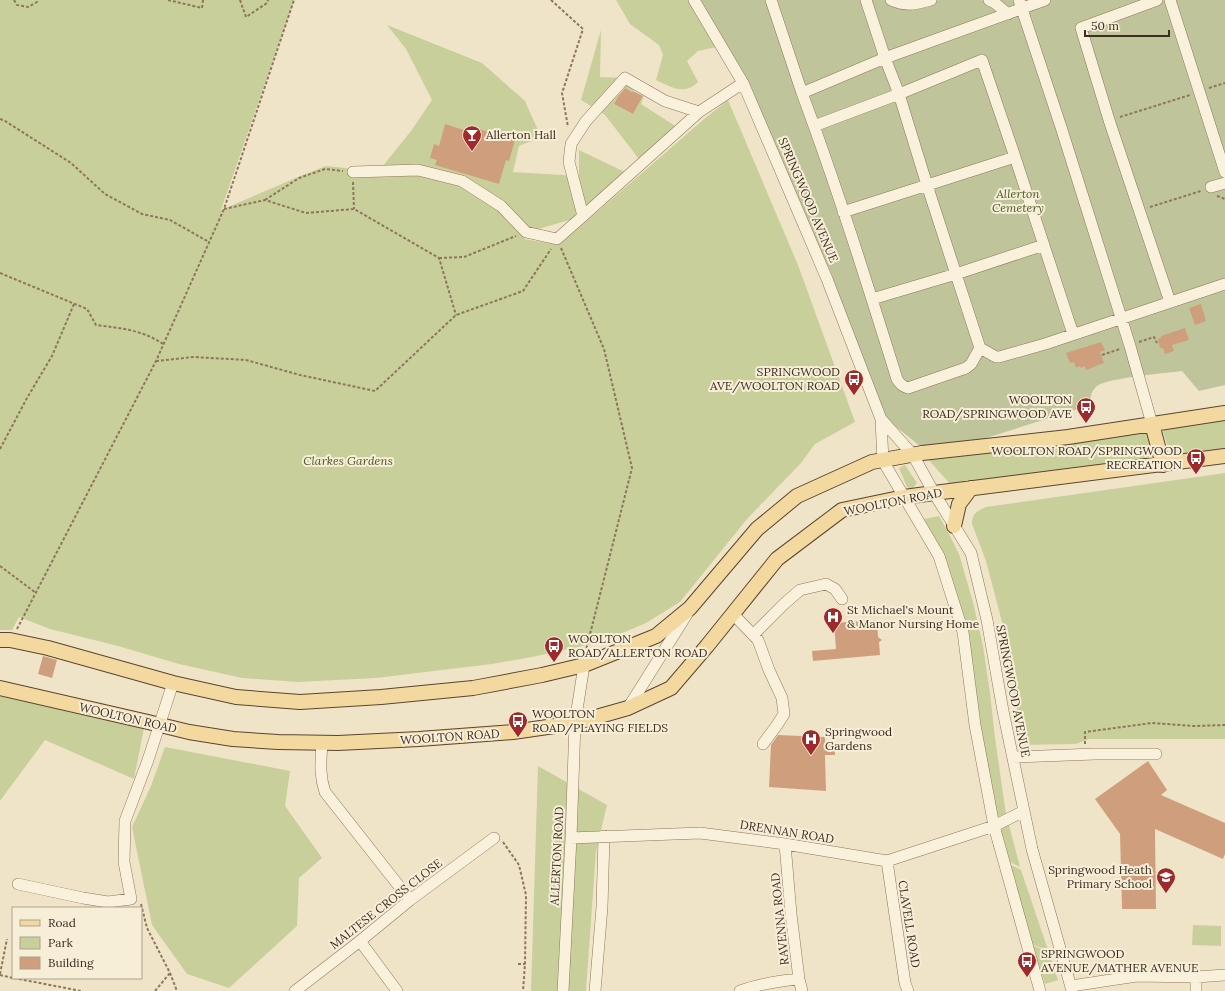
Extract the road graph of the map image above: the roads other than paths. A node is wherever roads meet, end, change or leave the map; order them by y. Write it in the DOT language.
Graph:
graph roads {
  1 [pos="694,0"];
  2 [pos="771,0"];
  3 [pos="866,0"];
  4 [pos="891,0"];
  5 [pos="931,0"];
  6 [pos="989,0"];
  7 [pos="1045,0"];
  8 [pos="1157,0"];
  9 [pos="1170,0"];
  10 [pos="1023,3"];
  11 [pos="1008,14"];
  12 [pos="885,58"];
  13 [pos="742,83"];
  14 [pos="802,93"];
  15 [pos="899,94"];
  16 [pos="699,112"];
  17 [pos="814,126"];
  18 [pos="1015,157"];
  19 [pos="353,172"];
  20 [pos="1225,172"];
  21 [pos="1225,183"];
  22 [pos="926,185"];
  23 [pos="1211,187"];
  24 [pos="843,212"];
  25 [pos="583,216"];
  26 [pos="1044,245"];
  27 [pos="956,274"];
  28 [pos="1225,284"];
  29 [pos="872,299"];
  30 [pos="1170,302"];
  31 [pos="1121,318"];
  32 [pos="1073,334"];
  33 [pos="980,348"];
  34 [pos="1225,413"];
  35 [pos="881,419"];
  36 [pos="1152,424"];
  37 [pos="913,455"];
  38 [pos="1225,456"];
  39 [pos="883,461"];
  40 [pos="1163,465"];
  41 [pos="971,488"];
  42 [pos="934,493"];
  43 [pos="904,497"];
  44 [pos="954,526"];
  45 [pos="842,600"];
  46 [pos="690,608"];
  47 [pos="733,614"];
  48 [pos="754,635"];
  49 [pos="5,640"];
  50 [pos="584,665"];
  51 [pos="173,683"];
  52 [pos="0,688"];
  53 [pos="628,708"];
  54 [pos="575,723"];
  55 [pos="160,725"];
  56 [pos="322,742"];
  57 [pos="763,744"];
  58 [pos="1156,754"];
  59 [pos="1013,757"];
  60 [pos="1024,811"];
  61 [pos="994,826"];
  62 [pos="604,836"];
  63 [pos="494,838"];
  64 [pos="571,838"];
  65 [pos="785,844"];
  66 [pos="887,861"];
  67 [pos="18,884"];
  68 [pos="410,900"];
  69 [pos="360,941"];
  70 [pos="1225,975"];
  71 [pos="1196,977"];
  72 [pos="799,979"];
  73 [pos="1071,988"];
  74 [pos="295,991"];
  75 [pos="397,991"];
  76 [pos="563,991"];
  77 [pos="595,991"];
  78 [pos="740,991"];
  79 [pos="802,991"];
  80 [pos="908,991"];
  81 [pos="1040,991"];
  82 [pos="1196,991"];
  1 -- 13 [label="street, SPRINGWOOD AVENUE"];
  2 -- 14 [label="street"];
  3 -- 12 [label="street"];
  4 -- 5 [label="street"];
  6 -- 11 [label="street"];
  7 -- 10 [label="street"];
  8 -- 30 [label="street"];
  9 -- 20 [label="street"];
  10 -- 11 [label="street"];
  10 -- 31 [label="street"];
  11 -- 12 [label="street"];
  12 -- 14 [label="street"];
  12 -- 15 [label="street"];
  13 -- 16 [label="street"];
  13 -- 35 [label="street, SPRINGWOOD AVENUE"];
  14 -- 17 [label="street"];
  15 -- 17 [label="street"];
  15 -- 18 [label="street"];
  15 -- 22 [label="street"];
  16 -- 25 [label="street"];
  16 -- 25 [label="street"];
  17 -- 24 [label="street"];
  18 -- 22 [label="street"];
  18 -- 26 [label="street"];
  19 -- 25 [label="street"];
  21 -- 23 [label="street"];
  22 -- 24 [label="street"];
  22 -- 27 [label="street"];
  24 -- 29 [label="street"];
  26 -- 27 [label="street"];
  26 -- 32 [label="street"];
  27 -- 29 [label="street"];
  27 -- 33 [label="street"];
  28 -- 30 [label="street"];
  29 -- 33 [label="street"];
  30 -- 31 [label="street"];
  31 -- 32 [label="street"];
  31 -- 36 [label="street"];
  32 -- 33 [label="street"];
  34 -- 36 [label="main road"];
  35 -- 37 [label="street, SPRINGWOOD AVENUE"];
  35 -- 39 [label="street, SPRINGWOOD AVENUE"];
  36 -- 37 [label="main road"];
  36 -- 40 [label="main road"];
  37 -- 39 [label="main road"];
  37 -- 42 [label="street, SPRINGWOOD AVENUE"];
  38 -- 40 [label="main road, WOOLTON ROAD"];
  39 -- 43 [label="street, SPRINGWOOD AVENUE"];
  39 -- 46 [label="main road"];
  40 -- 41 [label="main road, WOOLTON ROAD"];
  41 -- 42 [label="main road, WOOLTON ROAD"];
  41 -- 44 [label="main road"];
  42 -- 43 [label="main road, WOOLTON ROAD"];
  42 -- 44 [label="street, SPRINGWOOD AVENUE"];
  43 -- 47 [label="main road, WOOLTON ROAD"];
  43 -- 61 [label="street, SPRINGWOOD AVENUE"];
  44 -- 59 [label="street, SPRINGWOOD AVENUE"];
  45 -- 48 [label="street"];
  46 -- 50 [label="main road"];
  46 -- 53 [label="street"];
  47 -- 48 [label="street"];
  47 -- 53 [label="main road, WOOLTON ROAD"];
  48 -- 57 [label="street"];
  49 -- 51 [label="main road"];
  50 -- 51 [label="main road"];
  50 -- 54 [label="street, ALLERTON ROAD"];
  51 -- 55 [label="street"];
  52 -- 55 [label="main road, WOOLTON ROAD"];
  53 -- 54 [label="main road, WOOLTON ROAD"];
  54 -- 56 [label="main road, WOOLTON ROAD"];
  54 -- 64 [label="street, ALLERTON ROAD"];
  55 -- 56 [label="main road, WOOLTON ROAD"];
  55 -- 67 [label="street"];
  56 -- 68 [label="street"];
  58 -- 59 [label="street"];
  59 -- 60 [label="street, SPRINGWOOD AVENUE"];
  60 -- 61 [label="street, DRENNAN ROAD"];
  60 -- 73 [label="street, SPRINGWOOD AVENUE"];
  61 -- 66 [label="street, DRENNAN ROAD"];
  61 -- 81 [label="street, SPRINGWOOD AVENUE"];
  62 -- 64 [label="street, DRENNAN ROAD"];
  62 -- 65 [label="street, DRENNAN ROAD"];
  62 -- 77 [label="street"];
  63 -- 68 [label="street, MALTESE CROSS CLOSE"];
  64 -- 76 [label="street, ALLERTON ROAD"];
  65 -- 66 [label="street, DRENNAN ROAD"];
  65 -- 72 [label="street, RAVENNA ROAD"];
  66 -- 80 [label="street, CLAVELL ROAD"];
  68 -- 69 [label="street, MALTESE CROSS CLOSE"];
  69 -- 74 [label="street, MALTESE CROSS CLOSE"];
  69 -- 75 [label="street"];
  70 -- 71 [label="street"];
  71 -- 73 [label="street"];
  71 -- 82 [label="street"];
  72 -- 78 [label="street"];
  72 -- 79 [label="street, RAVENNA ROAD"];
}
